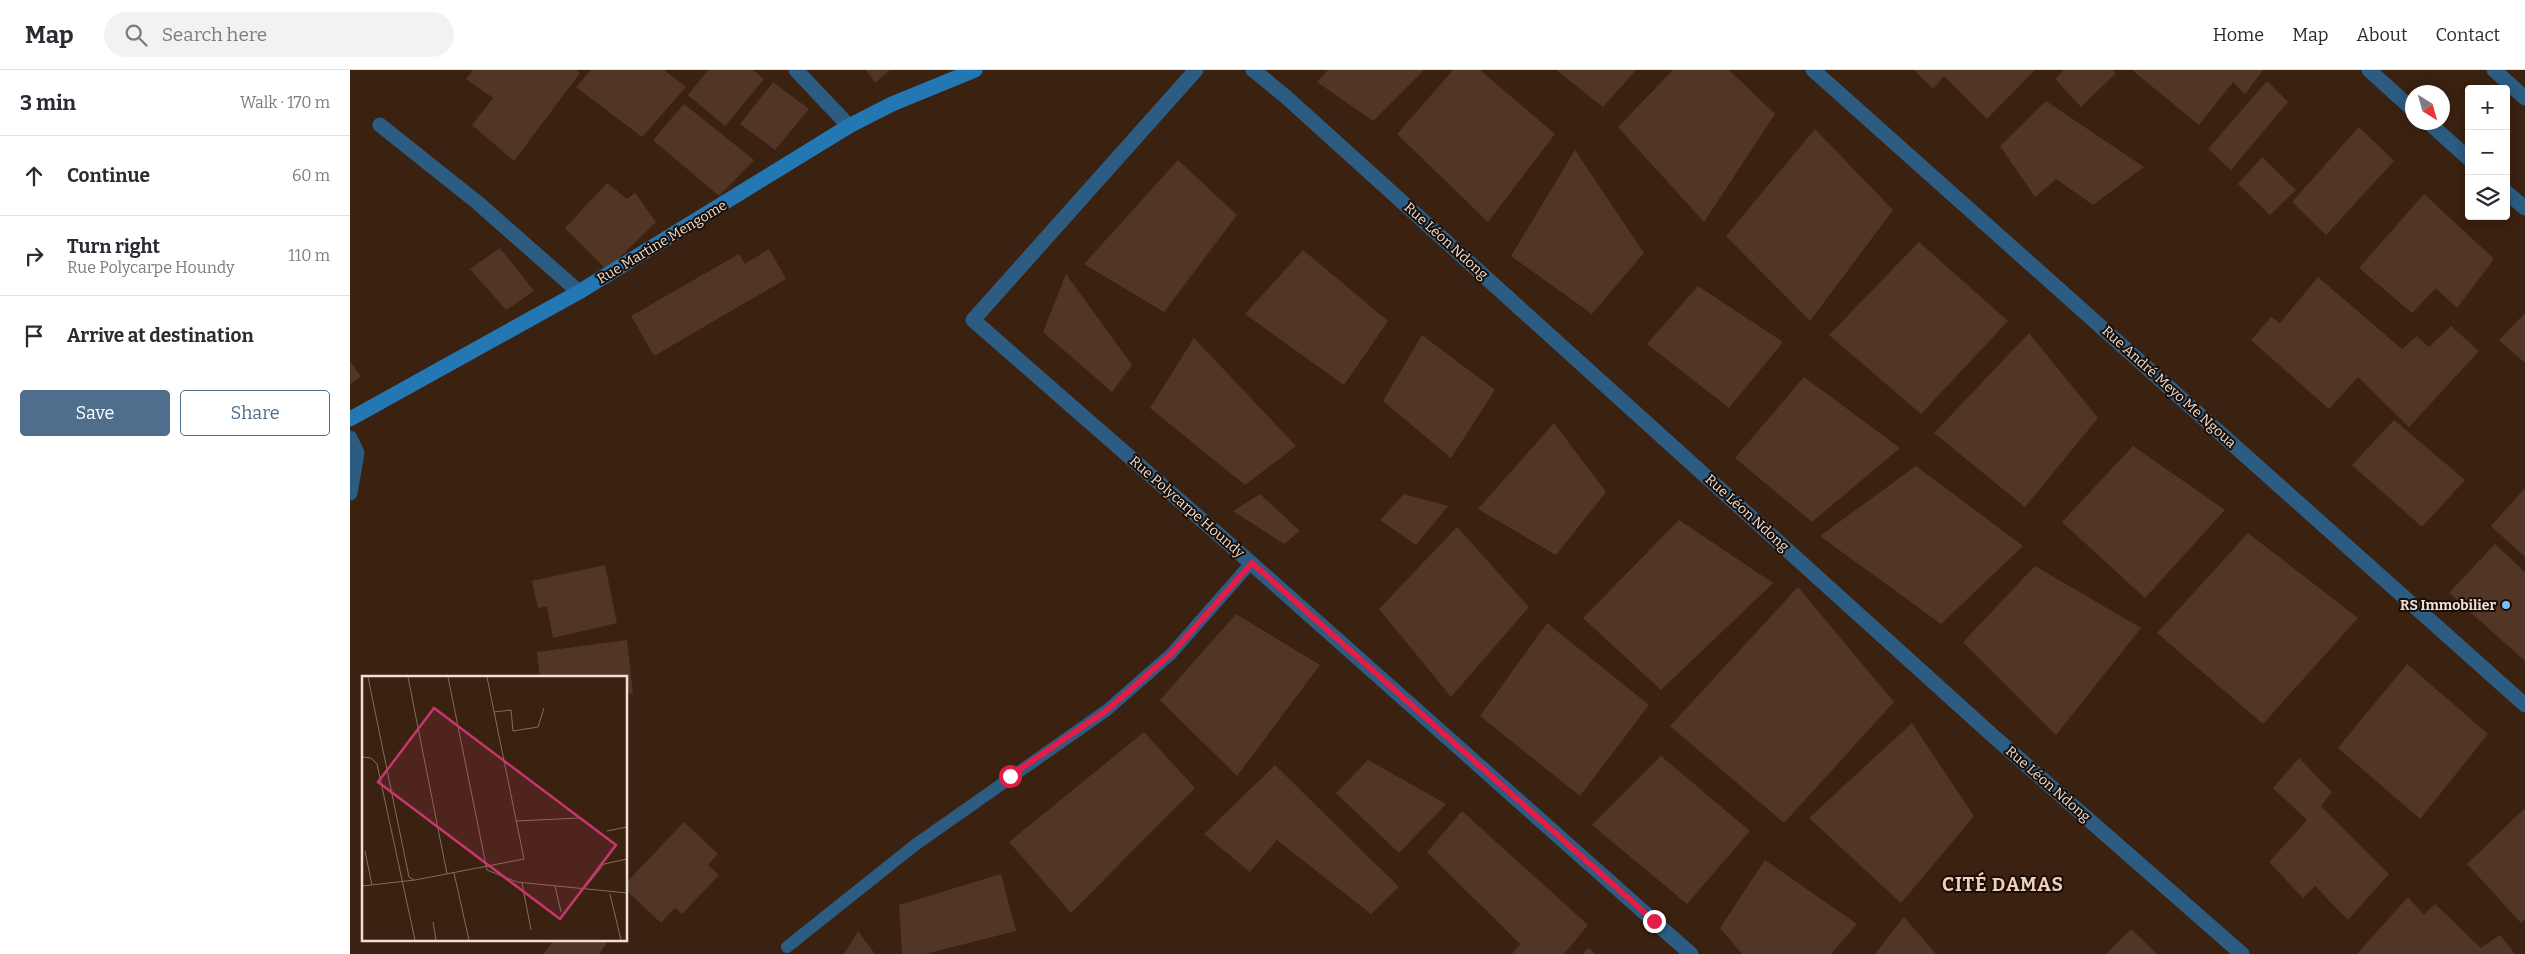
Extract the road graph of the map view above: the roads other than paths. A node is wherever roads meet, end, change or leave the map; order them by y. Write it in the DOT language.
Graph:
graph roads {
  1 [pos="796,70"];
  2 [pos="975,70"];
  3 [pos="1196,70"];
  4 [pos="1254,70"];
  5 [pos="1813,70"];
  6 [pos="2369,70"];
  7 [pos="2494,70"];
  8 [pos="2525,98"];
  9 [pos="2405,103"];
  10 [pos="380,125"];
  11 [pos="849,126"];
  12 [pos="2437,130"];
  13 [pos="2465,154"];
  14 [pos="2510,195"];
  15 [pos="2525,208"];
  16 [pos="579,292"];
  17 [pos="350,420"];
  18 [pos="350,438"];
  19 [pos="350,493"];
  20 [pos="1252,563"];
  21 [pos="2525,705"];
  22 [pos="787,948"];
  23 [pos="1691,954"];
  24 [pos="2242,954"];
  1 -- 11 [label="street"];
  2 -- 11 [label="street, Rue Martine Mengome"];
  3 -- 20 [label="street, Rue Polycarpe Houndy"];
  4 -- 24 [label="street, Rue Léon Ndong"];
  5 -- 21 [label="street, Rue André Meyo Me Ngoua"];
  6 -- 9 [label="street"];
  7 -- 8 [label="street"];
  10 -- 16 [label="street"];
  11 -- 16 [label="street, Rue Martine Mengome"];
  12 -- 13 [label="street"];
  14 -- 15 [label="street"];
  16 -- 17 [label="street, Rue Martine Mengome"];
  18 -- 19 [label="street"];
  20 -- 22 [label="lane"];
  20 -- 23 [label="street, Rue Polycarpe Houndy"];
}
